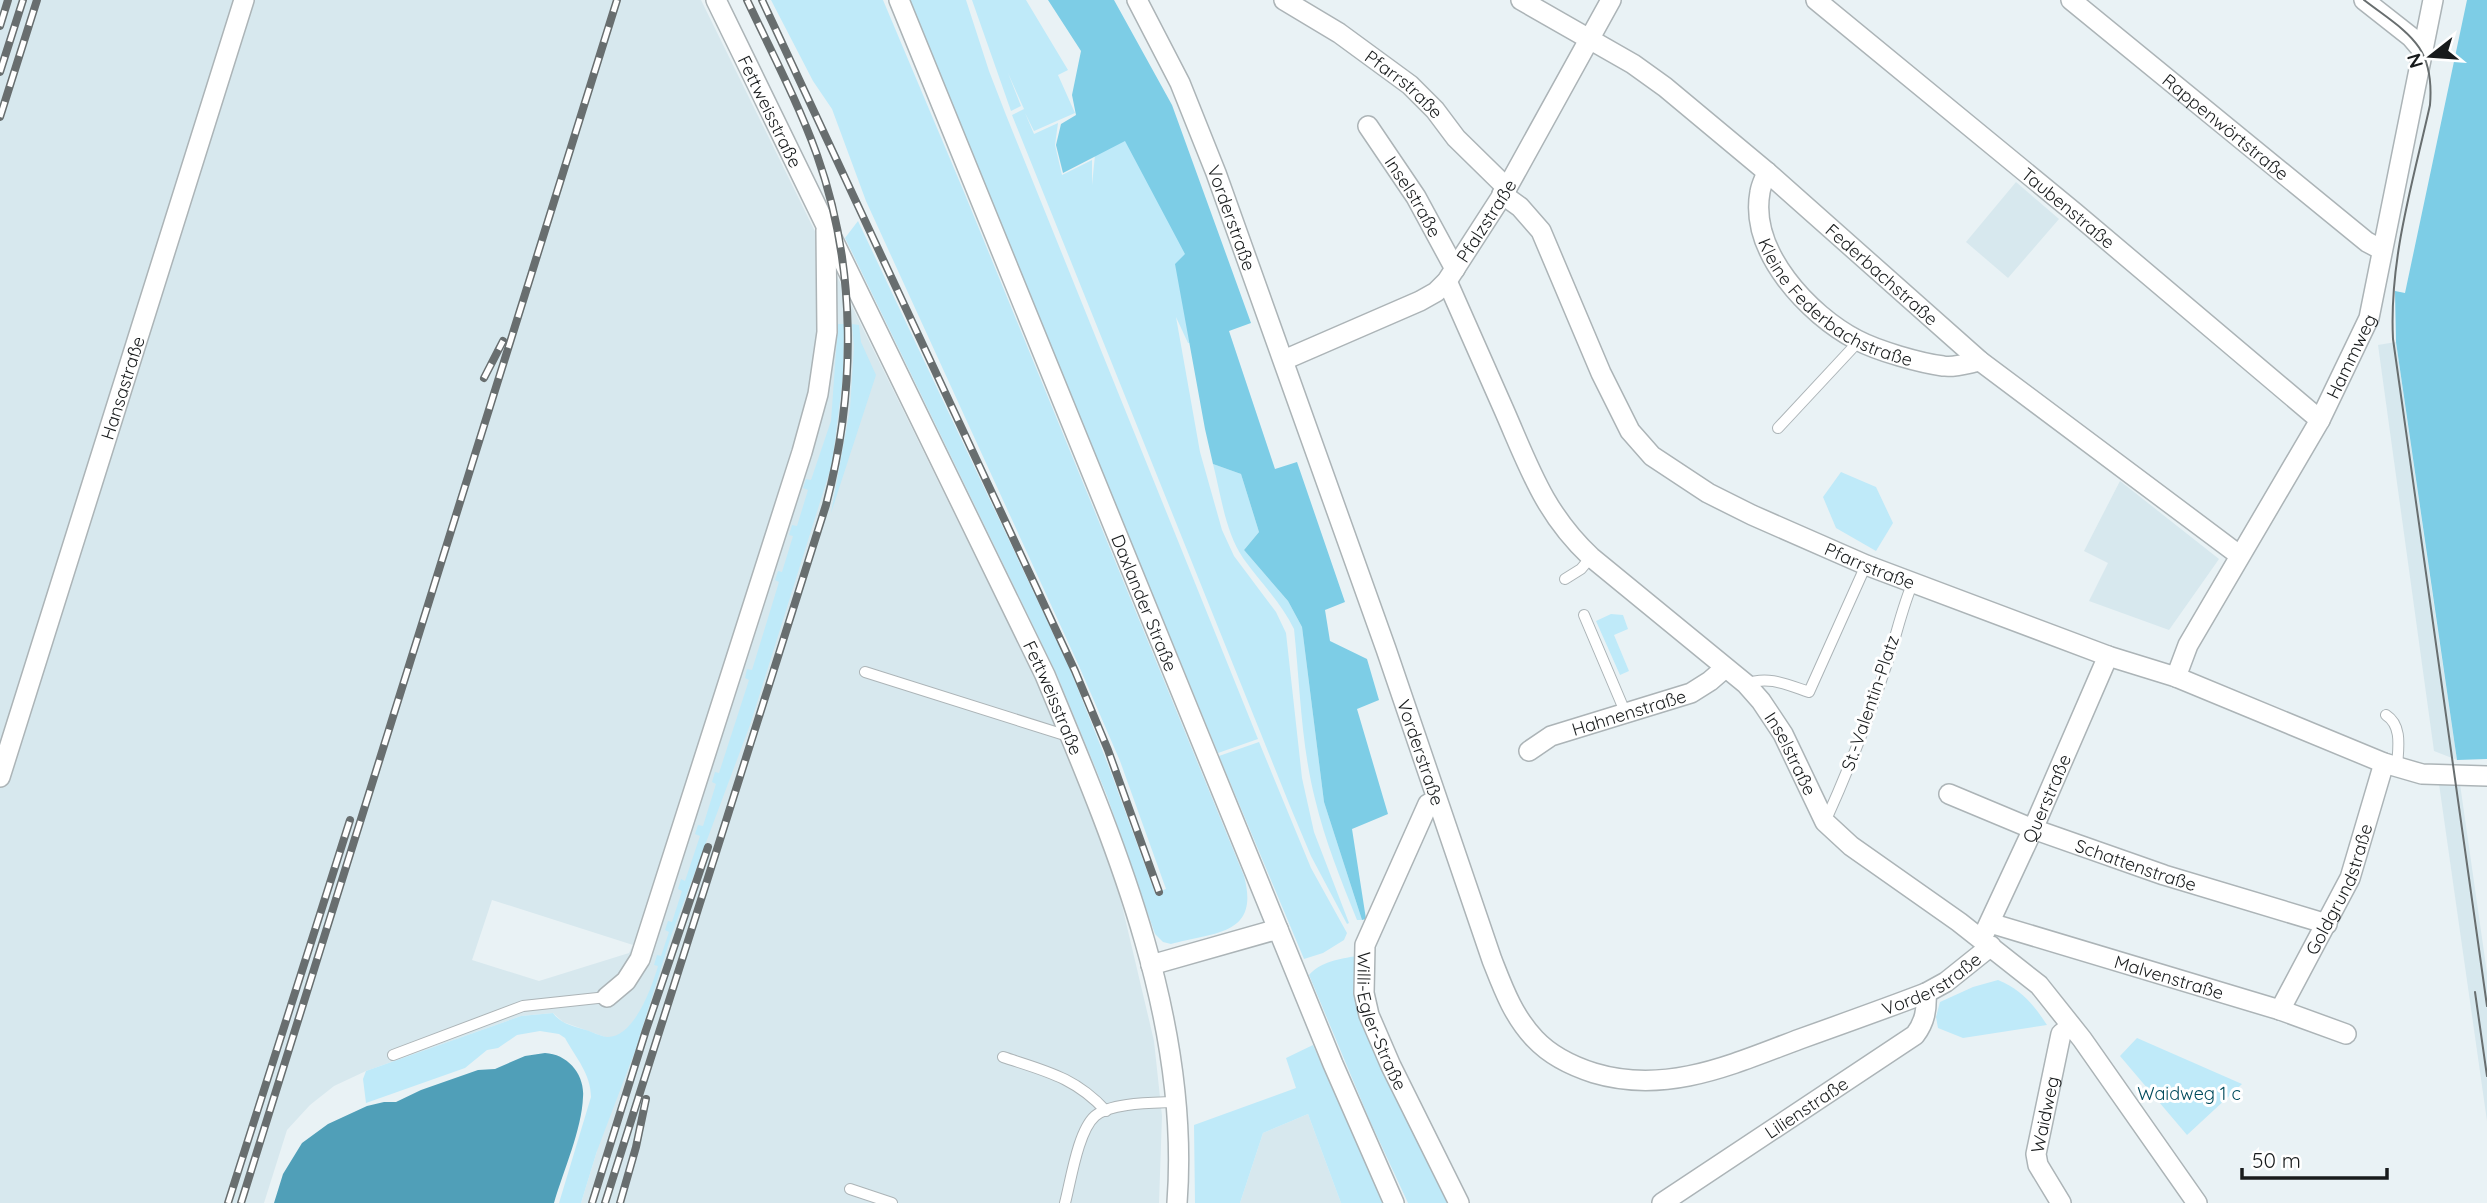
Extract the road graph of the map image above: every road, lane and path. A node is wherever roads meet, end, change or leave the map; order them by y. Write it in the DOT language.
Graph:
graph roads {
  1 [pos="244,0"];
  2 [pos="716,0"];
  3 [pos="899,0"];
  4 [pos="1284,0"];
  5 [pos="1521,0"];
  6 [pos="1611,0"];
  7 [pos="1816,0"];
  8 [pos="2071,0"];
  9 [pos="2364,0"];
  10 [pos="2433,0"];
  11 [pos="1143,1"];
  12 [pos="1589,40"];
  13 [pos="2423,51"];
  14 [pos="1368,126"];
  15 [pos="1768,172"];
  16 [pos="1505,191"];
  17 [pos="826,225"];
  18 [pos="2382,250"];
  19 [pos="1451,275"];
  20 [pos="1859,341"];
  21 [pos="1284,360"];
  22 [pos="1980,361"];
  23 [pos="2320,420"];
  24 [pos="1778,428"];
  25 [pos="2239,555"];
  26 [pos="1591,557"];
  27 [pos="1866,565"];
  28 [pos="1565,579"];
  29 [pos="1913,582"];
  30 [pos="1584,615"];
  31 [pos="2108,656"];
  32 [pos="1725,668"];
  33 [pos="864,672"];
  34 [pos="2176,677"];
  35 [pos="1746,684"];
  36 [pos="1626,714"];
  37 [pos="2386,715"];
  38 [pos="1071,737"];
  39 [pos="1530,751"];
  40 [pos="2390,765"];
  41 [pos="0,776"];
  42 [pos="2487,776"];
  43 [pos="1949,794"];
  44 [pos="1436,801"];
  45 [pos="1825,822"];
  46 [pos="2033,829"];
  47 [pos="2327,925"];
  48 [pos="1278,929"];
  49 [pos="1987,936"];
  50 [pos="1151,965"];
  51 [pos="1926,993"];
  52 [pos="607,997"];
  53 [pos="2280,1010"];
  54 [pos="2071,1026"];
  55 [pos="2346,1034"];
  56 [pos="394,1055"];
  57 [pos="1003,1056"];
  58 [pos="1176,1102"];
  59 [pos="1105,1111"];
  60 [pos="850,1189"];
  61 [pos="892,1203"];
  62 [pos="1065,1203"];
  63 [pos="1177,1203"];
  64 [pos="1394,1203"];
  65 [pos="1460,1203"];
  66 [pos="1662,1203"];
  67 [pos="2061,1203"];
  68 [pos="2197,1203"];
  1 -- 41 [label="street, Hansastraße"];
  2 -- 17 [label="street, Fettweisstraße"];
  3 -- 48 [label="street, Daxlander Straße"];
  4 -- 16 [label="street, Pfarrstraße"];
  5 -- 12 [label="street, Federbachstraße"];
  6 -- 12 [label="street, Pfalzstraße"];
  7 -- 23 [label="street, Taubenstraße"];
  8 -- 18 [label="street, Rappenwörtstraße"];
  9 -- 13 [label="street"];
  10 -- 13 [label="street, Hammweg"];
  11 -- 21 [label="street, Vorderstraße"];
  12 -- 15 [label="street, Federbachstraße"];
  12 -- 16 [label="street, Pfalzstraße"];
  13 -- 18 [label="street, Hammweg"];
  14 -- 19 [label="street, Inselstraße"];
  15 -- 20 [label="street, Kleine Federbachstraße"];
  15 -- 22 [label="street, Federbachstraße"];
  16 -- 19 [label="street, Pfalzstraße"];
  16 -- 27 [label="street, Pfarrstraße"];
  17 -- 38 [label="street, Fettweisstraße"];
  17 -- 52 [label="street, Fettweisstraße"];
  18 -- 23 [label="street, Hammweg"];
  19 -- 21 [label="street, Pfalzstraße"];
  19 -- 26 [label="street, Inselstraße"];
  20 -- 22 [label="street, Kleine Federbachstraße"];
  20 -- 24 [label="lane"];
  21 -- 44 [label="street, Vorderstraße"];
  22 -- 25 [label="street, Federbachstraße"];
  23 -- 25 [label="street, Hammweg"];
  25 -- 34 [label="street, Hammweg"];
  26 -- 28 [label="lane"];
  26 -- 32 [label="street, Inselstraße"];
  27 -- 29 [label="street, Pfarrstraße"];
  27 -- 35 [label="lane"];
  29 -- 31 [label="street, Pfarrstraße"];
  29 -- 45 [label="lane, St.-Valentin-Platz"];
  30 -- 36 [label="lane"];
  31 -- 34 [label="street, Pfarrstraße"];
  31 -- 46 [label="street, Querstraße"];
  32 -- 35 [label="street, Inselstraße"];
  32 -- 36 [label="street, Hahnenstraße"];
  33 -- 38 [label="lane"];
  34 -- 40 [label="street, Pfarrstraße"];
  35 -- 45 [label="street, Inselstraße"];
  36 -- 39 [label="street, Hahnenstraße"];
  37 -- 40 [label="lane"];
  38 -- 50 [label="street, Fettweisstraße"];
  40 -- 42 [label="street, Pfarrstraße"];
  40 -- 47 [label="street, Goldgrundstraße"];
  43 -- 46 [label="street, Schattenstraße"];
  44 -- 51 [label="street, Vorderstraße"];
  44 -- 65 [label="street, Willi-Egler-Straße"];
  45 -- 49 [label="street, Inselstraße"];
  46 -- 47 [label="street, Schattenstraße"];
  46 -- 49 [label="street, Querstraße"];
  47 -- 53 [label="street, Goldgrundstraße"];
  48 -- 50 [label="street"];
  48 -- 64 [label="street, Daxlander Straße"];
  49 -- 51 [label="street, Vorderstraße"];
  49 -- 53 [label="street, Malvenstraße"];
  49 -- 54 [label="street"];
  50 -- 58 [label="street, Fettweisstraße"];
  51 -- 66 [label="street, Lilienstraße"];
  52 -- 56 [label="lane"];
  53 -- 55 [label="street, Malvenstraße"];
  54 -- 67 [label="street, Waidweg"];
  54 -- 68 [label="street"];
  57 -- 59 [label="lane"];
  58 -- 59 [label="lane"];
  58 -- 63 [label="street, Fettweisstraße"];
  59 -- 62 [label="lane"];
  60 -- 61 [label="lane"];
}
